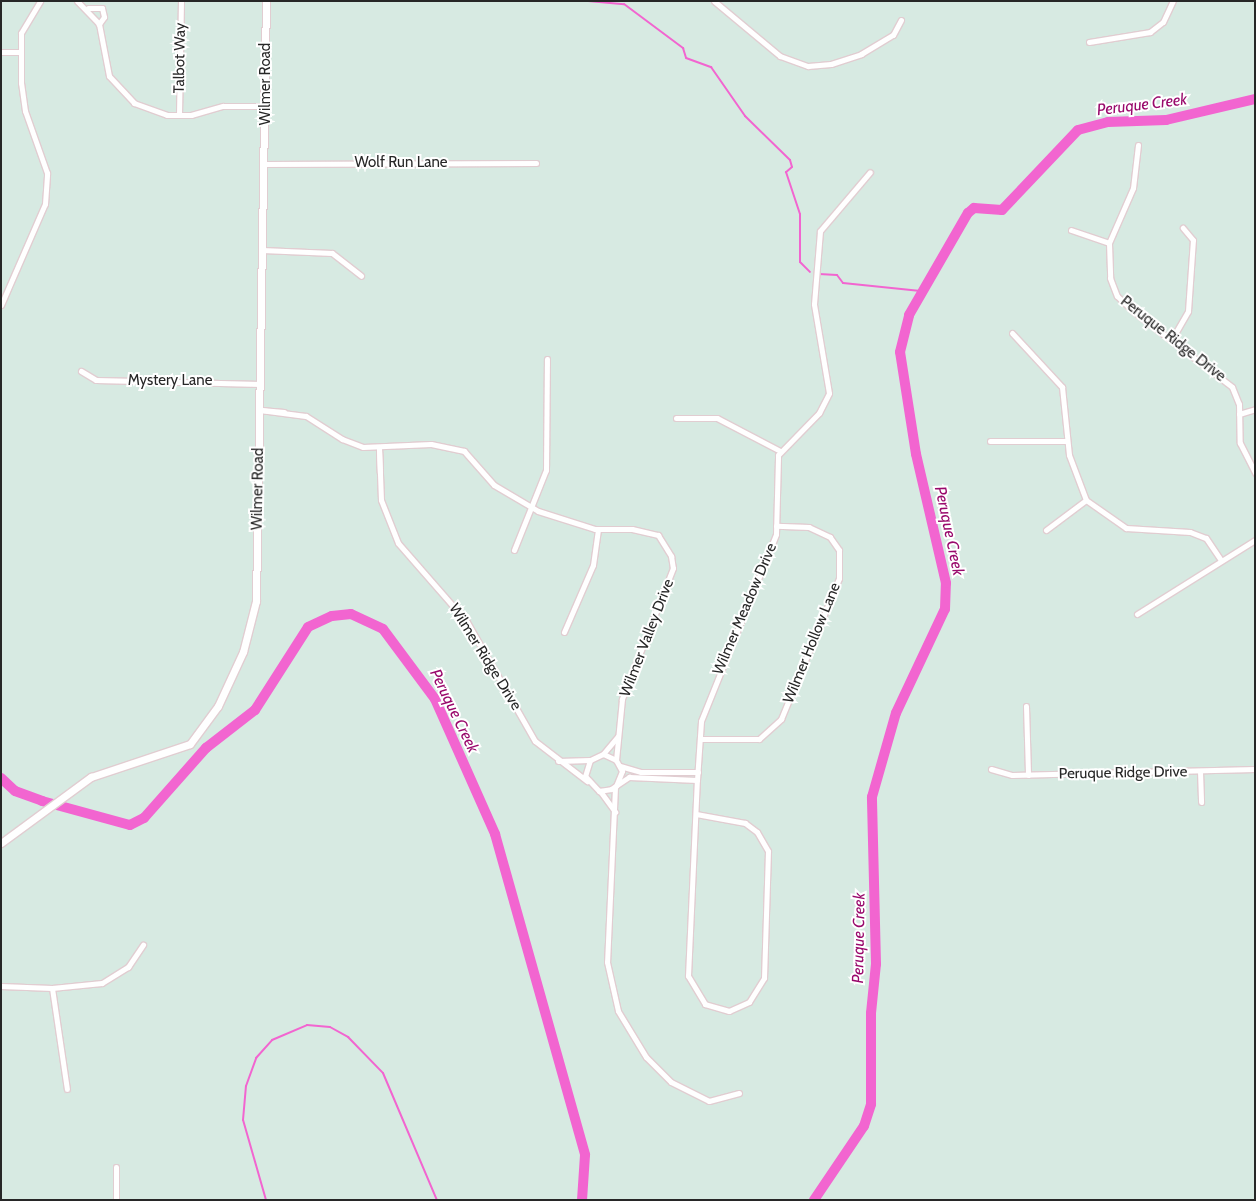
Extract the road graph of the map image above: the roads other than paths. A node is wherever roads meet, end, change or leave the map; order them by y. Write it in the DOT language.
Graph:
graph roads {
  1 [pos="40,1"];
  2 [pos="77,1"];
  3 [pos="181,1"];
  4 [pos="266,1"];
  5 [pos="714,1"];
  6 [pos="1173,1"];
  7 [pos="88,8"];
  8 [pos="901,20"];
  9 [pos="99,24"];
  10 [pos="1089,42"];
  11 [pos="1,52"];
  12 [pos="20,52"];
  13 [pos="266,106"];
  14 [pos="179,116"];
  15 [pos="1138,145"];
  16 [pos="536,163"];
  17 [pos="266,164"];
  18 [pos="870,172"];
  19 [pos="1183,228"];
  20 [pos="1071,230"];
  21 [pos="1109,243"];
  22 [pos="262,250"];
  23 [pos="361,276"];
  24 [pos="1,305"];
  25 [pos="1012,333"];
  26 [pos="1172,340"];
  27 [pos="546,359"];
  28 [pos="81,371"];
  29 [pos="261,384"];
  30 [pos="1255,409"];
  31 [pos="260,410"];
  32 [pos="1239,414"];
  33 [pos="676,418"];
  34 [pos="990,441"];
  35 [pos="1067,441"];
  36 [pos="379,448"];
  37 [pos="780,451"];
  38 [pos="1255,473"];
  39 [pos="1086,500"];
  40 [pos="531,507"];
  41 [pos="776,526"];
  42 [pos="598,530"];
  43 [pos="1046,530"];
  44 [pos="1255,540"];
  45 [pos="514,550"];
  46 [pos="1221,560"];
  47 [pos="1137,614"];
  48 [pos="564,632"];
  49 [pos="1026,706"];
  50 [pos="619,736"];
  51 [pos="700,739"];
  52 [pos="603,754"];
  53 [pos="590,760"];
  54 [pos="616,760"];
  55 [pos="558,761"];
  56 [pos="620,766"];
  57 [pos="991,769"];
  58 [pos="1255,769"];
  59 [pos="1200,771"];
  60 [pos="698,772"];
  61 [pos="1028,775"];
  62 [pos="697,780"];
  63 [pos="587,781"];
  64 [pos="616,786"];
  65 [pos="599,791"];
  66 [pos="1201,802"];
  67 [pos="696,814"];
  68 [pos="616,816"];
  69 [pos="1,843"];
  70 [pos="143,945"];
  71 [pos="1,986"];
  72 [pos="52,988"];
  73 [pos="67,1089"];
  74 [pos="738,1093"];
  75 [pos="116,1167"];
  76 [pos="116,1200"];
  1 -- 12 [label="street"];
  2 -- 7 [label="street"];
  3 -- 14 [label="street, Talbot Way"];
  4 -- 13 [label="street, Wilmer Road"];
  5 -- 8 [label="street"];
  6 -- 10 [label="street"];
  7 -- 9 [label="street"];
  7 -- 9 [label="street"];
  9 -- 14 [label="street"];
  11 -- 12 [label="street"];
  12 -- 24 [label="street"];
  13 -- 14 [label="street"];
  13 -- 17 [label="street, Wilmer Road"];
  15 -- 21 [label="street, Peruque Ridge Drive"];
  16 -- 17 [label="street, Wolf Run Lane"];
  17 -- 22 [label="street, Wilmer Road"];
  18 -- 37 [label="street"];
  19 -- 26 [label="street"];
  20 -- 21 [label="street"];
  21 -- 26 [label="street, Peruque Ridge Drive"];
  22 -- 23 [label="street"];
  22 -- 29 [label="street, Wilmer Road"];
  25 -- 35 [label="street"];
  26 -- 32 [label="street, Peruque Ridge Drive"];
  27 -- 40 [label="street"];
  28 -- 29 [label="street, Mystery Lane"];
  29 -- 31 [label="street, Wilmer Road"];
  30 -- 32 [label="street"];
  31 -- 36 [label="street, Wilmer Valley Drive"];
  31 -- 69 [label="street, Wilmer Road"];
  32 -- 38 [label="street, Peruque Ridge Drive"];
  33 -- 37 [label="street"];
  34 -- 35 [label="street"];
  35 -- 39 [label="street"];
  36 -- 40 [label="street, Wilmer Valley Drive"];
  36 -- 55 [label="street, Wilmer Ridge Drive"];
  37 -- 41 [label="street, Wilmer Meadow Drive"];
  39 -- 43 [label="street"];
  39 -- 46 [label="street"];
  40 -- 42 [label="street, Wilmer Valley Drive"];
  40 -- 45 [label="street"];
  41 -- 51 [label="street, Wilmer Meadow Drive"];
  41 -- 51 [label="street, Wilmer Hollow Lane"];
  42 -- 48 [label="street"];
  42 -- 50 [label="street, Wilmer Valley Drive"];
  44 -- 46 [label="street"];
  46 -- 47 [label="street"];
  49 -- 61 [label="street"];
  50 -- 52 [label="street"];
  50 -- 54 [label="street, Wilmer Valley Drive"];
  51 -- 60 [label="street, Wilmer Meadow Drive"];
  52 -- 53 [label="street"];
  52 -- 54 [label="street"];
  53 -- 55 [label="street"];
  53 -- 63 [label="street"];
  54 -- 56 [label="street"];
  55 -- 63 [label="street, Wilmer Ridge Drive"];
  56 -- 60 [label="street"];
  56 -- 64 [label="street"];
  57 -- 61 [label="street, Peruque Ridge Drive"];
  58 -- 59 [label="street, Peruque Ridge Drive"];
  59 -- 61 [label="street, Peruque Ridge Drive"];
  59 -- 66 [label="street"];
  60 -- 62 [label="street, Wilmer Meadow Drive"];
  62 -- 64 [label="street"];
  62 -- 67 [label="street, Wilmer Meadow Drive"];
  63 -- 65 [label="street"];
  64 -- 65 [label="street"];
  64 -- 68 [label="street"];
  65 -- 68 [label="street"];
  67 -- 67 [label="street, Wilmer Meadow Drive"];
  68 -- 74 [label="street"];
  70 -- 72 [label="street"];
  71 -- 72 [label="street"];
  72 -- 73 [label="street"];
  75 -- 76 [label="street"];
}
